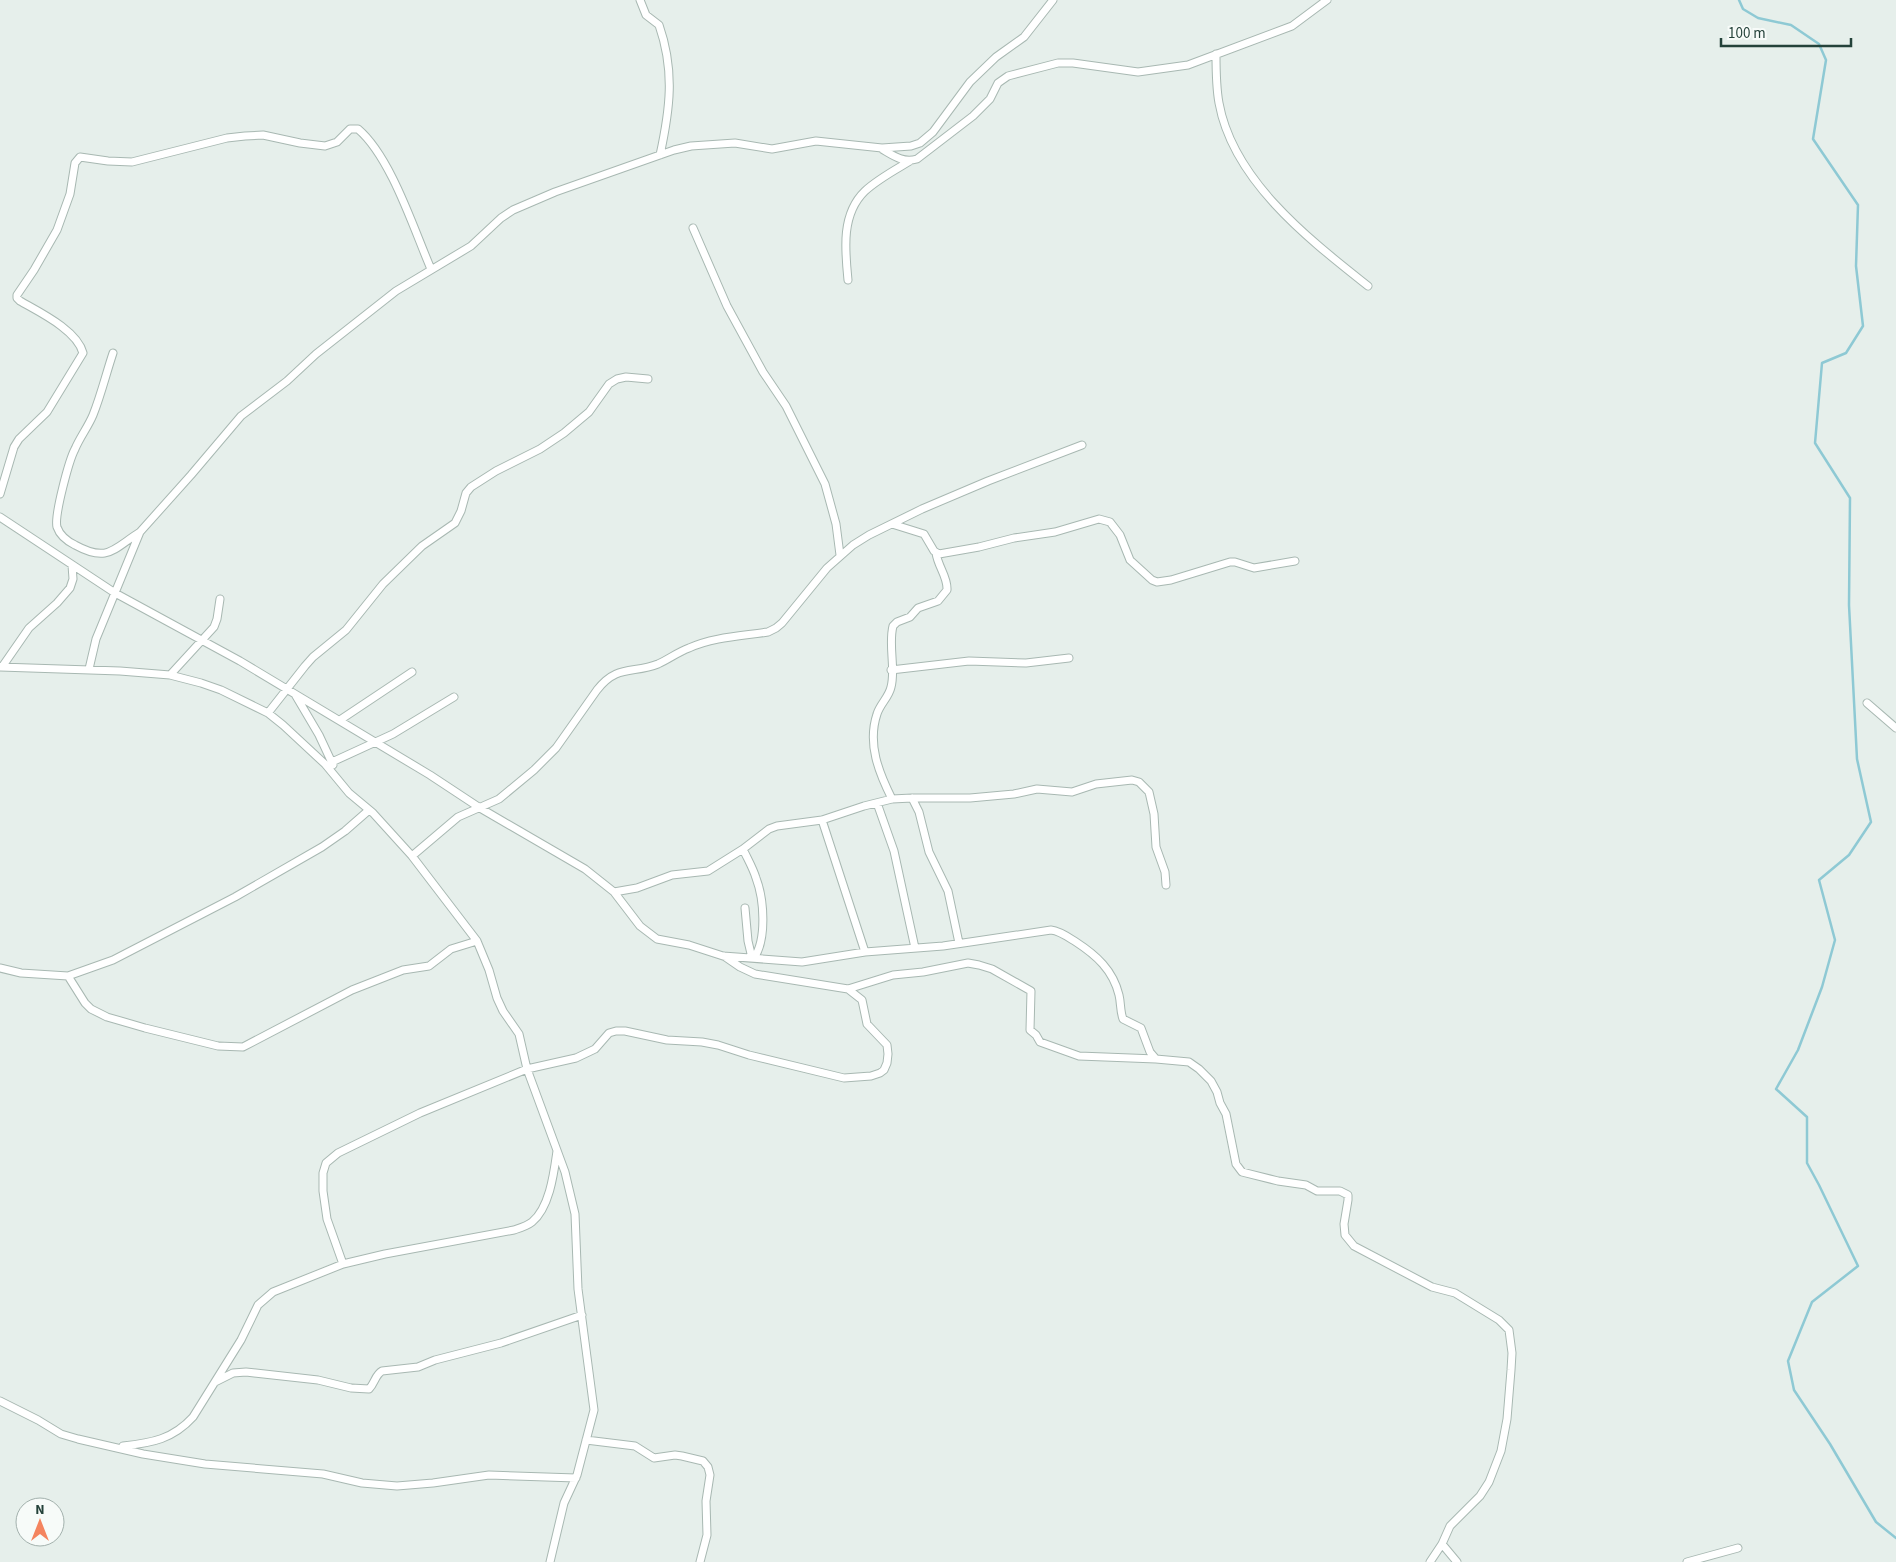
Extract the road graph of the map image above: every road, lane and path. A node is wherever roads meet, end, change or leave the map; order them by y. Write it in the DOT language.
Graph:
graph roads {
  1 [pos="640,0"];
  2 [pos="1053,0"];
  3 [pos="1327,0"];
  4 [pos="1216,54"];
  5 [pos="882,148"];
  6 [pos="660,155"];
  7 [pos="910,161"];
  8 [pos="693,228"];
  9 [pos="430,269"];
  10 [pos="848,280"];
  11 [pos="1368,286"];
  12 [pos="113,353"];
  13 [pos="648,379"];
  14 [pos="1082,444"];
  15 [pos="0,494"];
  16 [pos="0,516"];
  17 [pos="892,524"];
  18 [pos="140,532"];
  19 [pos="936,553"];
  20 [pos="840,555"];
  21 [pos="1295,561"];
  22 [pos="72,565"];
  23 [pos="115,593"];
  24 [pos="220,599"];
  25 [pos="203,640"];
  26 [pos="1069,658"];
  27 [pos="1,667"];
  28 [pos="89,669"];
  29 [pos="891,670"];
  30 [pos="412,672"];
  31 [pos="170,675"];
  32 [pos="286,689"];
  33 [pos="296,694"];
  34 [pos="454,697"];
  35 [pos="1867,703"];
  36 [pos="268,713"];
  37 [pos="340,720"];
  38 [pos="1896,728"];
  39 [pos="376,742"];
  40 [pos="332,762"];
  41 [pos="342,784"];
  42 [pos="912,798"];
  43 [pos="892,800"];
  44 [pos="877,803"];
  45 [pos="480,808"];
  46 [pos="369,810"];
  47 [pos="822,820"];
  48 [pos="743,849"];
  49 [pos="412,856"];
  50 [pos="1166,885"];
  51 [pos="614,892"];
  52 [pos="745,908"];
  53 [pos="478,941"];
  54 [pos="959,943"];
  55 [pos="915,948"];
  56 [pos="865,952"];
  57 [pos="723,956"];
  58 [pos="753,958"];
  59 [pos="0,968"];
  60 [pos="68,976"];
  61 [pos="848,988"];
  62 [pos="1156,1059"];
  63 [pos="527,1069"];
  64 [pos="558,1150"];
  65 [pos="343,1264"];
  66 [pos="582,1315"];
  67 [pos="213,1383"];
  68 [pos="0,1402"];
  69 [pos="586,1440"];
  70 [pos="116,1447"];
  71 [pos="576,1478"];
  72 [pos="1442,1544"];
  73 [pos="1738,1548"];
  74 [pos="550,1562"];
  75 [pos="700,1562"];
  76 [pos="1430,1562"];
  77 [pos="1457,1562"];
  78 [pos="1687,1562"];
  1 -- 6 [label="street"];
  2 -- 5 [label="street"];
  3 -- 4 [label="street"];
  4 -- 7 [label="street"];
  4 -- 11 [label="street"];
  5 -- 6 [label="street"];
  5 -- 7 [label="street"];
  6 -- 9 [label="street"];
  7 -- 10 [label="street"];
  8 -- 20 [label="street"];
  9 -- 15 [label="street"];
  9 -- 18 [label="street"];
  12 -- 18 [label="street"];
  13 -- 32 [label="street"];
  14 -- 17 [label="street"];
  16 -- 22 [label="street"];
  17 -- 19 [label="street"];
  17 -- 20 [label="street"];
  18 -- 23 [label="street"];
  19 -- 21 [label="street"];
  19 -- 29 [label="street"];
  20 -- 45 [label="street"];
  22 -- 23 [label="street"];
  22 -- 27 [label="street"];
  23 -- 25 [label="street"];
  23 -- 28 [label="street"];
  24 -- 25 [label="street"];
  25 -- 31 [label="street"];
  25 -- 32 [label="street"];
  26 -- 29 [label="street"];
  27 -- 28 [label="street"];
  28 -- 31 [label="street"];
  29 -- 43 [label="street"];
  30 -- 37 [label="street"];
  31 -- 36 [label="street"];
  32 -- 33 [label="street"];
  32 -- 36 [label="street"];
  33 -- 37 [label="street"];
  33 -- 40 [label="street"];
  34 -- 39 [label="street"];
  35 -- 38 [label="street"];
  36 -- 41 [label="street"];
  37 -- 39 [label="street"];
  39 -- 40 [label="street"];
  39 -- 45 [label="street"];
  40 -- 41 [label="street"];
  41 -- 46 [label="street"];
  42 -- 43 [label="street"];
  42 -- 50 [label="street"];
  42 -- 54 [label="street"];
  43 -- 44 [label="street"];
  44 -- 47 [label="street"];
  44 -- 55 [label="street"];
  45 -- 49 [label="street"];
  45 -- 51 [label="street"];
  46 -- 49 [label="street"];
  46 -- 60 [label="street"];
  47 -- 48 [label="street"];
  47 -- 56 [label="street"];
  48 -- 51 [label="street"];
  48 -- 58 [label="street"];
  49 -- 53 [label="street"];
  51 -- 57 [label="street"];
  52 -- 58 [label="street"];
  53 -- 60 [label="street"];
  53 -- 63 [label="street"];
  54 -- 55 [label="street"];
  54 -- 62 [label="street"];
  55 -- 56 [label="street"];
  56 -- 58 [label="street"];
  57 -- 58 [label="street"];
  57 -- 61 [label="street"];
  59 -- 60 [label="street"];
  61 -- 62 [label="street"];
  61 -- 63 [label="street"];
  62 -- 72 [label="street"];
  63 -- 64 [label="street"];
  63 -- 65 [label="street"];
  64 -- 65 [label="street"];
  64 -- 66 [label="street"];
  65 -- 67 [label="street"];
  66 -- 67 [label="street"];
  66 -- 69 [label="street"];
  67 -- 70 [label="street"];
  68 -- 70 [label="street"];
  69 -- 71 [label="street"];
  69 -- 75 [label="street"];
  70 -- 71 [label="street"];
  71 -- 74 [label="street"];
  72 -- 76 [label="street"];
  72 -- 77 [label="street"];
  73 -- 78 [label="street"];
}
